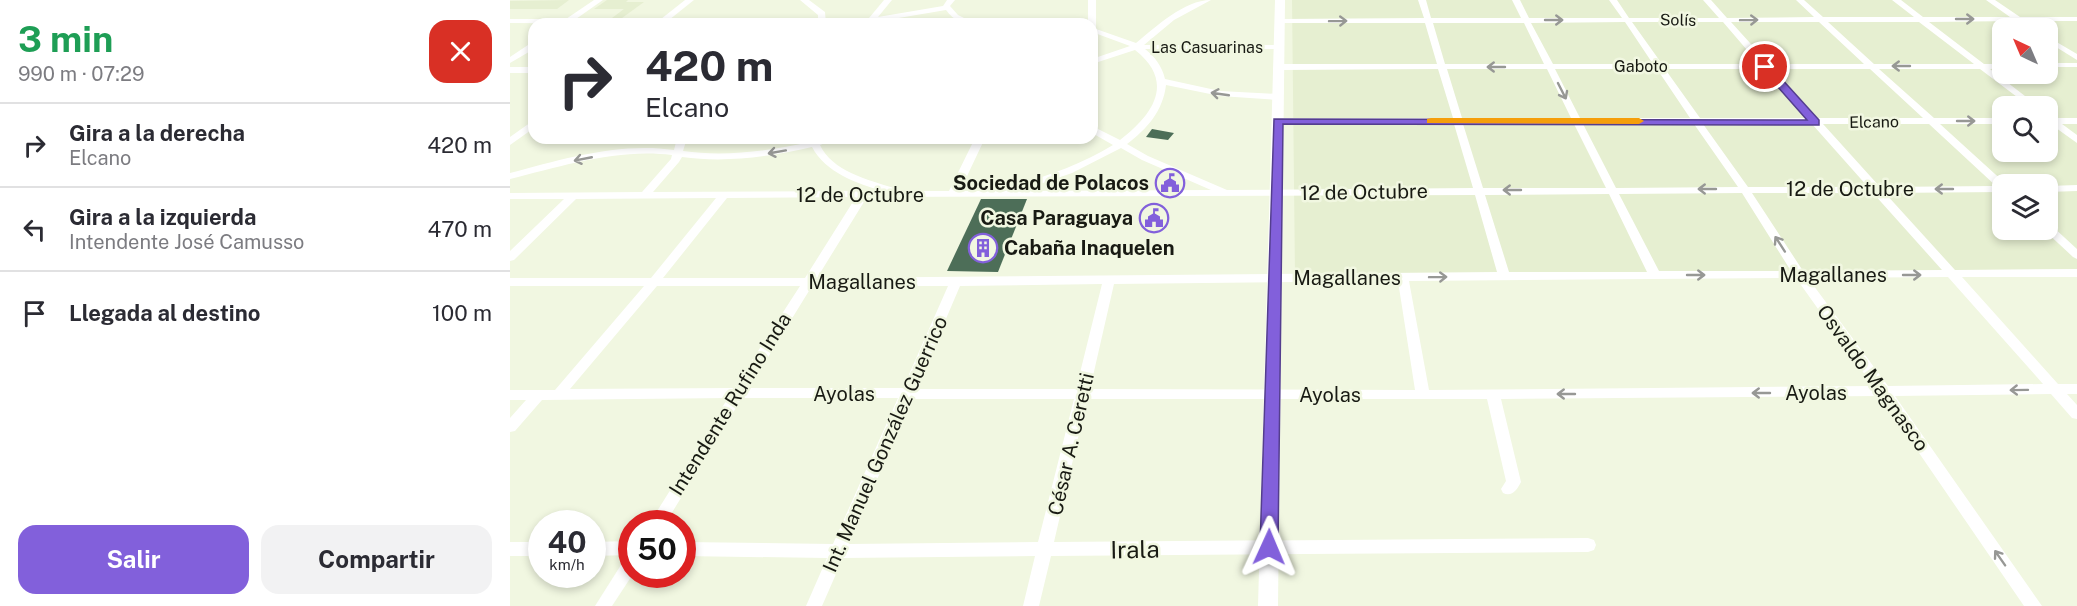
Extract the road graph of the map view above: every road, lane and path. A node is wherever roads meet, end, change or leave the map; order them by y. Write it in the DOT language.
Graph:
graph roads {
  1 [pos="599,0"];
  2 [pos="690,0"];
  3 [pos="804,0"];
  4 [pos="888,0"];
  5 [pos="951,0"];
  6 [pos="1092,0"];
  7 [pos="1207,0"];
  8 [pos="1280,0"];
  9 [pos="1422,0"];
  10 [pos="1516,0"];
  11 [pos="1613,0"];
  12 [pos="1707,0"];
  13 [pos="1800,0"];
  14 [pos="1896,0"];
  15 [pos="1990,0"];
  16 [pos="946,8"];
  17 [pos="573,18"];
  18 [pos="667,18"];
  19 [pos="822,18"];
  20 [pos="874,18"];
  21 [pos="884,18"];
  22 [pos="957,18"];
  23 [pos="1092,18"];
  24 [pos="2017,18"];
  25 [pos="1921,19"];
  26 [pos="1992,19"];
  27 [pos="2058,19"];
  28 [pos="2077,19"];
  29 [pos="1428,20"];
  30 [pos="1526,20"];
  31 [pos="1627,20"];
  32 [pos="1821,20"];
  33 [pos="510,21"];
  34 [pos="1280,21"];
  35 [pos="1725,21"];
  36 [pos="528,22"];
  37 [pos="1098,32"];
  38 [pos="1136,46"];
  39 [pos="2058,46"];
  40 [pos="1279,47"];
  41 [pos="528,49"];
  42 [pos="2077,58"];
  43 [pos="1098,60"];
  44 [pos="510,61"];
  45 [pos="2058,65"];
  46 [pos="2077,65"];
  47 [pos="1659,66"];
  48 [pos="1872,66"];
  49 [pos="1981,66"];
  50 [pos="1992,66"];
  51 [pos="1279,67"];
  52 [pos="1442,67"];
  53 [pos="1550,67"];
  54 [pos="1765,67"];
  55 [pos="510,70"];
  56 [pos="528,70"];
  57 [pos="1162,81"];
  58 [pos="2021,96"];
  59 [pos="1278,97"];
  60 [pos="2058,120"];
  61 [pos="1278,121"];
  62 [pos="1458,121"];
  63 [pos="1577,121"];
  64 [pos="1697,121"];
  65 [pos="1931,121"];
  66 [pos="1992,121"];
  67 [pos="2077,121"];
  68 [pos="1816,123"];
  69 [pos="2058,126"];
  70 [pos="528,128"];
  71 [pos="1098,132"];
  72 [pos="2077,140"];
  73 [pos="510,142"];
  74 [pos="680,144"];
  75 [pos="800,144"];
  76 [pos="815,144"];
  77 [pos="977,144"];
  78 [pos="1121,144"];
  79 [pos="678,153"];
  80 [pos="510,176"];
  81 [pos="1992,179"];
  82 [pos="1992,188"];
  83 [pos="2077,188"];
  84 [pos="1612,189"];
  85 [pos="1744,189"];
  86 [pos="2058,189"];
  87 [pos="1478,190"];
  88 [pos="1878,190"];
  89 [pos="1230,193"];
  90 [pos="1276,193"];
  91 [pos="953,194"];
  92 [pos="998,194"];
  93 [pos="724,195"];
  94 [pos="863,195"];
  95 [pos="905,195"];
  96 [pos="510,196"];
  97 [pos="573,196"];
  98 [pos="644,196"];
  99 [pos="2058,237"];
  100 [pos="2077,255"];
  101 [pos="510,257"];
  102 [pos="2077,273"];
  103 [pos="1655,275"];
  104 [pos="1800,275"];
  105 [pos="1954,275"];
  106 [pos="1504,276"];
  107 [pos="1275,278"];
  108 [pos="1403,278"];
  109 [pos="655,281"];
  110 [pos="807,281"];
  111 [pos="1109,281"];
  112 [pos="510,282"];
  113 [pos="956,282"];
  114 [pos="2054,389"];
  115 [pos="2077,389"];
  116 [pos="1885,392"];
  117 [pos="737,393"];
  118 [pos="907,394"];
  119 [pos="1083,394"];
  120 [pos="510,395"];
  121 [pos="538,395"];
  122 [pos="558,395"];
  123 [pos="1272,395"];
  124 [pos="1423,395"];
  125 [pos="1493,395"];
  126 [pos="2077,414"];
  127 [pos="510,427"];
  128 [pos="1508,489"];
  129 [pos="665,510"];
  130 [pos="1588,545"];
  131 [pos="1269,547"];
  132 [pos="510,549"];
  133 [pos="528,549"];
  134 [pos="696,549"];
  135 [pos="1046,550"];
  136 [pos="837,551"];
  137 [pos="618,583"];
  138 [pos="603,606"];
  139 [pos="814,606"];
  140 [pos="1031,606"];
  141 [pos="1268,606"];
  142 [pos="2034,606"];
  1 -- 17 [label="street"];
  2 -- 18 [label="street"];
  3 -- 19 [label="street"];
  4 -- 20 [label="street"];
  5 -- 16 [label="street"];
  6 -- 23 [label="street"];
  7 -- 38 [label="street"];
  8 -- 34 [label="main road"];
  9 -- 29 [label="street"];
  10 -- 30 [label="street"];
  11 -- 31 [label="street, Osvaldo Magnasco"];
  12 -- 35 [label="street"];
  13 -- 32 [label="street"];
  14 -- 25 [label="street"];
  15 -- 24 [label="street"];
  16 -- 21 [label="street"];
  16 -- 22 [label="street"];
  25 -- 26 [label="street, Solís, one-way"];
  25 -- 32 [label="street, Solís"];
  25 -- 49 [label="street"];
  27 -- 28 [label="street, Solís"];
  29 -- 30 [label="street, Solís"];
  34 -- 29 [label="street, Solís, one-way"];
  29 -- 52 [label="street"];
  30 -- 31 [label="street, Solís, one-way"];
  30 -- 53 [label="street"];
  31 -- 35 [label="street, Solís"];
  31 -- 47 [label="street, Osvaldo Magnasco"];
  35 -- 32 [label="street, Solís, one-way"];
  32 -- 48 [label="street"];
  33 -- 36 [label="street"];
  34 -- 40 [label="main road"];
  35 -- 54 [label="street"];
  37 -- 38 [label="street"];
  38 -- 40 [label="street, Las Casuarinas"];
  38 -- 43 [label="street"];
  38 -- 57 [label="street"];
  39 -- 42 [label="street"];
  40 -- 51 [label="main road"];
  41 -- 44 [label="street"];
  45 -- 46 [label="street"];
  47 -- 53 [label="street, Gaboto"];
  47 -- 54 [label="street, Gaboto"];
  47 -- 64 [label="street, Osvaldo Magnasco"];
  49 -- 48 [label="street, Gaboto, one-way"];
  48 -- 54 [label="street, Gaboto"];
  48 -- 65 [label="street"];
  49 -- 50 [label="street, Gaboto"];
  49 -- 58 [label="street"];
  51 -- 52 [label="street, Gaboto"];
  51 -- 59 [label="main road"];
  53 -- 52 [label="street, Gaboto, one-way"];
  52 -- 62 [label="street"];
  53 -- 63 [label="street, one-way"];
  54 -- 68 [label="street"];
  55 -- 56 [label="street"];
  59 -- 57 [label="street, one-way"];
  57 -- 78 [label="street"];
  59 -- 61 [label="main road"];
  60 -- 67 [label="street"];
  61 -- 62 [label="street, Elcano"];
  61 -- 90 [label="main road"];
  62 -- 63 [label="street, Elcano"];
  62 -- 87 [label="street"];
  63 -- 64 [label="street, Elcano"];
  63 -- 84 [label="street"];
  64 -- 68 [label="street, Elcano"];
  64 -- 85 [label="street, Osvaldo Magnasco"];
  65 -- 66 [label="street, Elcano, one-way"];
  65 -- 68 [label="street, Elcano"];
  65 -- 81 [label="street"];
  68 -- 88 [label="street"];
  69 -- 72 [label="street"];
  70 -- 73 [label="street"];
  71 -- 78 [label="street"];
  74 -- 79 [label="street"];
  75 -- 79 [label="street, one-way"];
  76 -- 95 [label="street"];
  77 -- 91 [label="street"];
  78 -- 89 [label="street"];
  78 -- 92 [label="street"];
  79 -- 80 [label="street, one-way"];
  79 -- 98 [label="street"];
  82 -- 88 [label="street, 12 de Octubre, one-way"];
  83 -- 86 [label="street"];
  85 -- 84 [label="street, 12 de Octubre, one-way"];
  84 -- 87 [label="street, 12 de Octubre, one-way"];
  84 -- 103 [label="street"];
  85 -- 88 [label="street, 12 de Octubre"];
  104 -- 85 [label="street, Osvaldo Magnasco, one-way"];
  87 -- 90 [label="street, 12 de Octubre"];
  87 -- 106 [label="street"];
  88 -- 105 [label="street"];
  89 -- 90 [label="street, 12 de Octubre"];
  89 -- 92 [label="street, 12 de Octubre"];
  90 -- 107 [label="main road"];
  91 -- 92 [label="street, 12 de Octubre"];
  91 -- 95 [label="street, 12 de Octubre"];
  93 -- 94 [label="street, 12 de Octubre"];
  93 -- 98 [label="street, 12 de Octubre"];
  93 -- 109 [label="street"];
  94 -- 95 [label="street, 12 de Octubre"];
  94 -- 110 [label="street, Intendente Rufino Inda"];
  96 -- 97 [label="street, 12 de Octubre"];
  97 -- 98 [label="street, 12 de Octubre"];
  97 -- 101 [label="street"];
  99 -- 100 [label="street"];
  102 -- 105 [label="street, Magallanes"];
  103 -- 104 [label="street, Magallanes, one-way"];
  103 -- 106 [label="street, Magallanes"];
  104 -- 105 [label="street, Magallanes, one-way"];
  104 -- 116 [label="street, Osvaldo Magnasco"];
  105 -- 114 [label="street"];
  108 -- 106 [label="street, Magallanes, one-way"];
  107 -- 108 [label="street, Magallanes"];
  107 -- 111 [label="street, Magallanes"];
  107 -- 123 [label="main road"];
  108 -- 124 [label="street"];
  109 -- 110 [label="street, Magallanes"];
  109 -- 112 [label="street, Magallanes"];
  109 -- 122 [label="street"];
  110 -- 113 [label="street, Magallanes"];
  110 -- 117 [label="street, Intendente Rufino Inda"];
  111 -- 113 [label="street, Magallanes"];
  111 -- 119 [label="street, César A. Ceretti"];
  113 -- 118 [label="street, Int. Manuel González Guerrico"];
  114 -- 115 [label="street, Ayolas"];
  114 -- 116 [label="street, Ayolas, one-way"];
  114 -- 126 [label="street"];
  116 -- 125 [label="street, Ayolas, one-way"];
  142 -- 116 [label="street, Osvaldo Magnasco, one-way"];
  117 -- 118 [label="street, Ayolas"];
  117 -- 122 [label="street, Ayolas"];
  117 -- 129 [label="street, Intendente Rufino Inda"];
  118 -- 119 [label="street, Ayolas"];
  118 -- 136 [label="street, Int. Manuel González Guerrico"];
  119 -- 123 [label="street, Ayolas"];
  119 -- 135 [label="street, César A. Ceretti"];
  120 -- 121 [label="street, Ayolas"];
  121 -- 122 [label="street, Ayolas"];
  121 -- 127 [label="street"];
  123 -- 124 [label="street, Ayolas"];
  123 -- 131 [label="main road"];
  124 -- 125 [label="street, Ayolas"];
  125 -- 128 [label="street"];
  130 -- 131 [label="street, Irala"];
  131 -- 135 [label="street, Irala"];
  131 -- 141 [label="main road"];
  132 -- 133 [label="street"];
  134 -- 136 [label="street, Irala"];
  135 -- 136 [label="street, Irala"];
  135 -- 140 [label="street, César A. Ceretti"];
  136 -- 139 [label="street, Int. Manuel González Guerrico"];
  137 -- 138 [label="street"];
}
